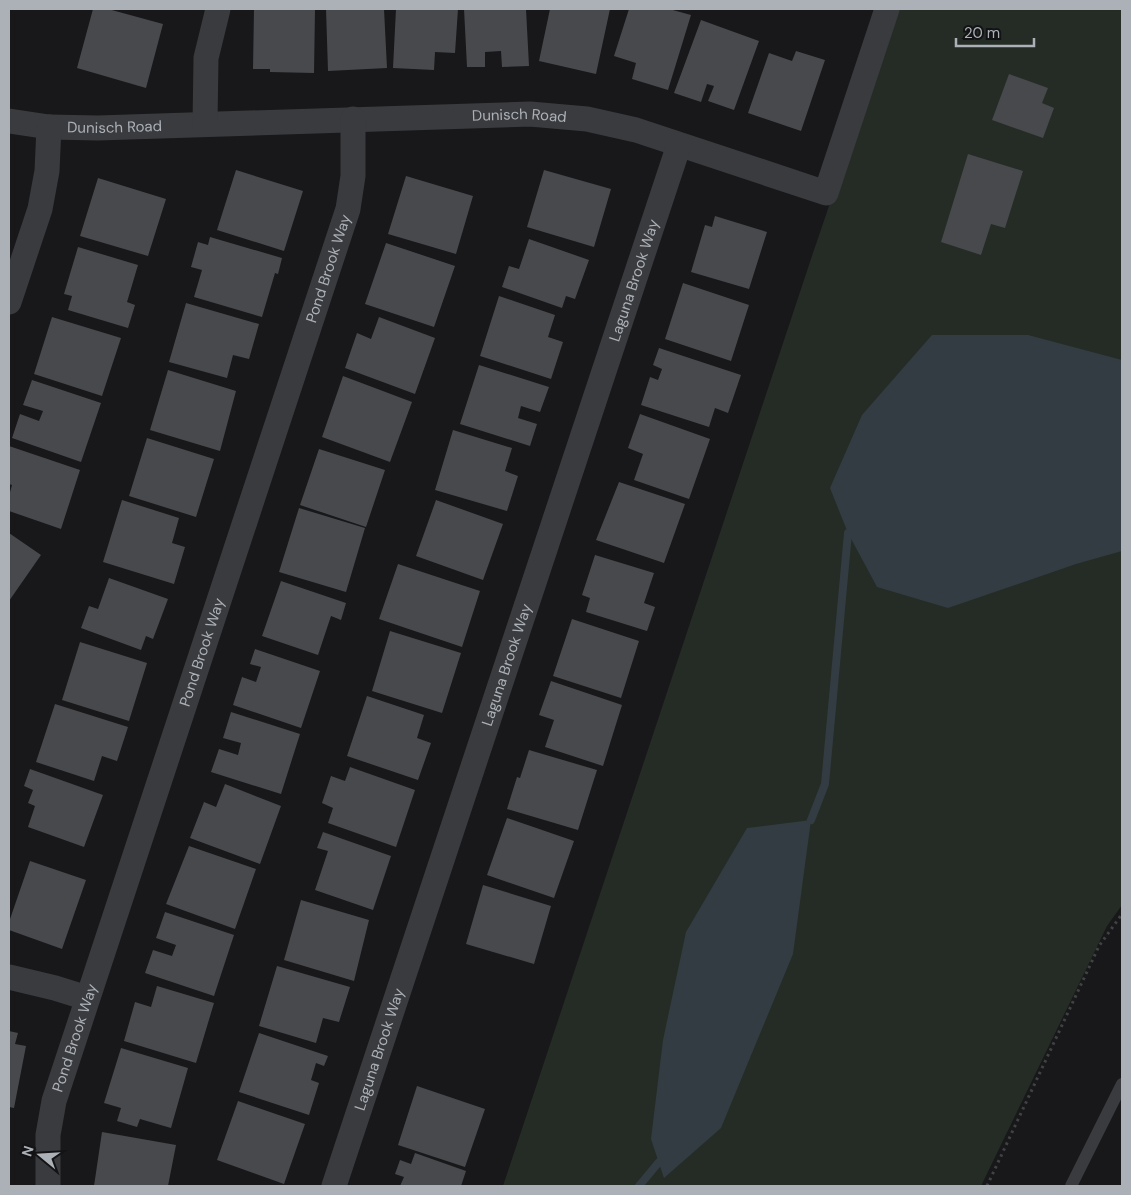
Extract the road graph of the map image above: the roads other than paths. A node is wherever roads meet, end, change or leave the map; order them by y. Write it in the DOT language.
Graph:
graph roads {
  1 [pos="218,9"];
  2 [pos="887,9"];
  3 [pos="353,119"];
  4 [pos="9,121"];
  5 [pos="205,124"];
  6 [pos="49,127"];
  7 [pos="679,145"];
  8 [pos="9,302"];
  9 [pos="9,977"];
  10 [pos="87,998"];
  11 [pos="1122,1084"];
  12 [pos="48,1186"];
  13 [pos="334,1186"];
  14 [pos="1070,1186"];
  1 -- 5 [label="street"];
  2 -- 7 [label="street, Dunisch Road"];
  3 -- 5 [label="street, Dunisch Road"];
  3 -- 7 [label="street, Dunisch Road"];
  3 -- 10 [label="street, Pond Brook Way"];
  4 -- 6 [label="street, Dunisch Road"];
  5 -- 6 [label="street, Dunisch Road"];
  6 -- 8 [label="street"];
  7 -- 13 [label="street, Laguna Brook Way"];
  9 -- 10 [label="street"];
  10 -- 12 [label="street, Pond Brook Way"];
  11 -- 14 [label="lane"];
}
